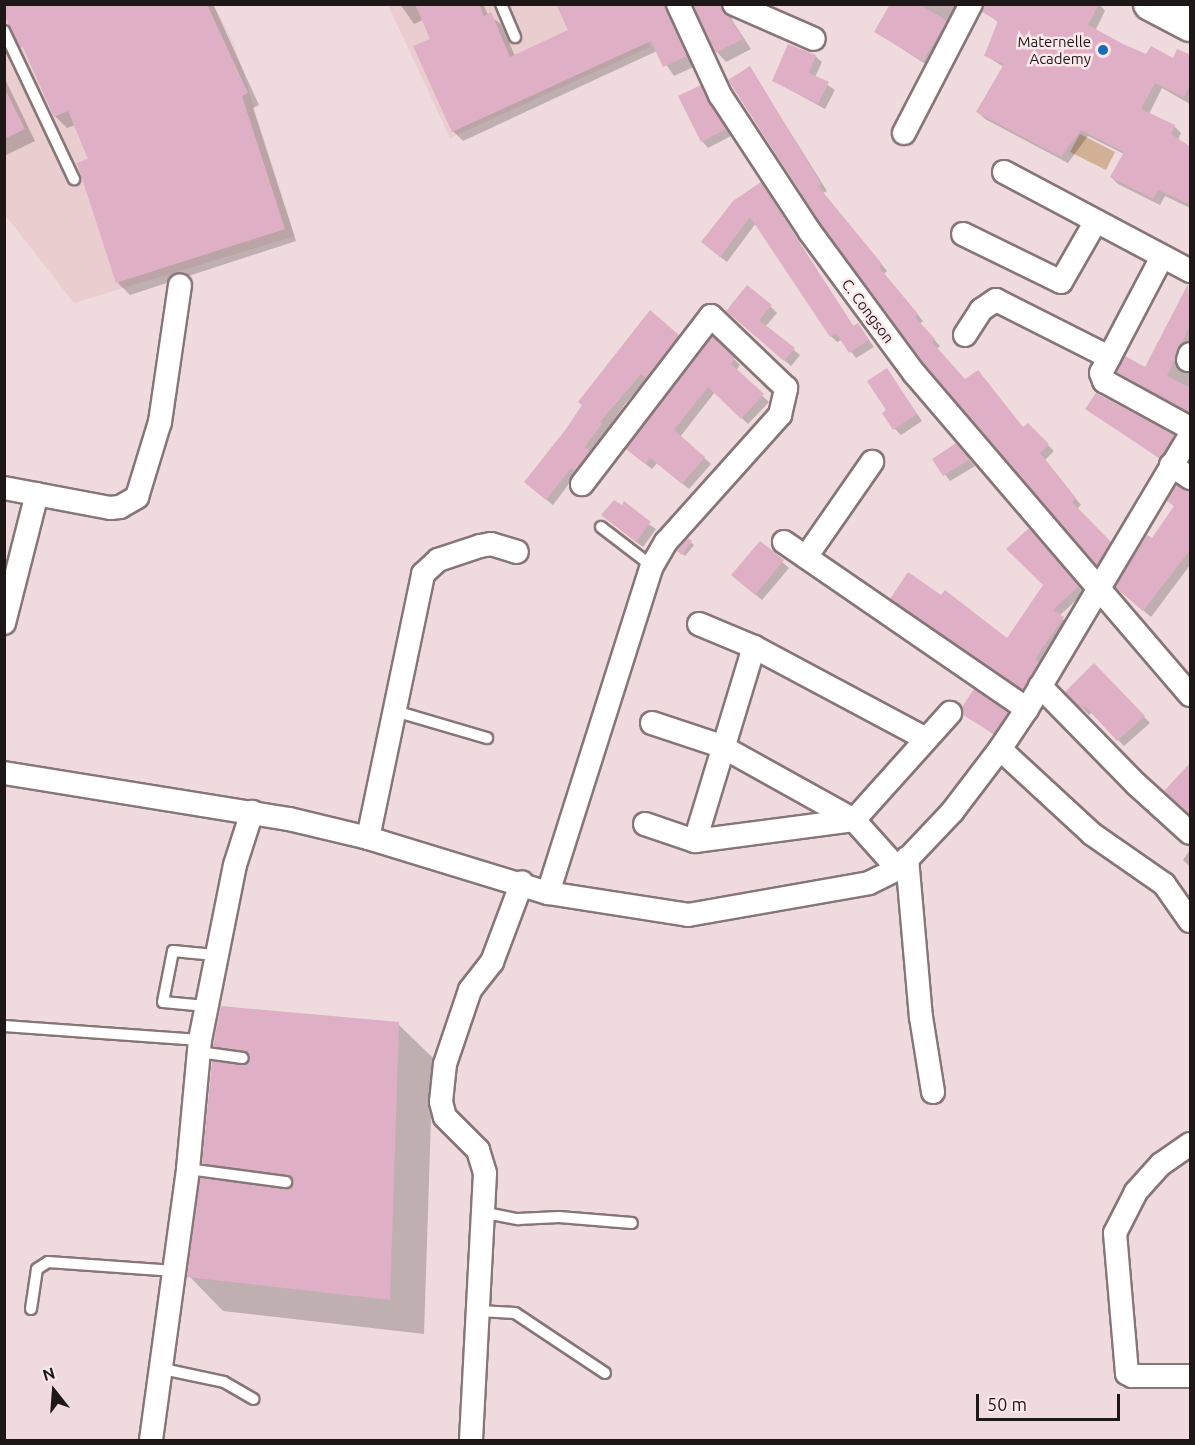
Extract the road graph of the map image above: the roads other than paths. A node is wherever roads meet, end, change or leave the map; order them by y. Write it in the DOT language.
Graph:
graph roads {
  1 [pos="501,4"];
  2 [pos="678,4"];
  3 [pos="734,4"];
  4 [pos="971,4"];
  5 [pos="1150,4"];
  6 [pos="771,14"];
  7 [pos="1191,25"];
  8 [pos="4,31"];
  9 [pos="515,37"];
  10 [pos="814,39"];
  11 [pos="904,133"];
  12 [pos="1004,172"];
  13 [pos="74,179"];
  14 [pos="1096,221"];
  15 [pos="963,234"];
  16 [pos="1162,257"];
  17 [pos="1191,271"];
  18 [pos="180,285"];
  19 [pos="965,335"];
  20 [pos="1109,357"];
  21 [pos="1191,428"];
  22 [pos="1191,436"];
  23 [pos="872,462"];
  24 [pos="1171,465"];
  25 [pos="1191,478"];
  26 [pos="582,483"];
  27 [pos="4,488"];
  28 [pos="37,494"];
  29 [pos="601,527"];
  30 [pos="784,542"];
  31 [pos="517,552"];
  32 [pos="806,557"];
  33 [pos="652,566"];
  34 [pos="1100,588"];
  35 [pos="4,623"];
  36 [pos="699,624"];
  37 [pos="754,646"];
  38 [pos="1040,686"];
  39 [pos="1191,695"];
  40 [pos="1028,709"];
  41 [pos="395,711"];
  42 [pos="950,713"];
  43 [pos="652,723"];
  44 [pos="486,738"];
  45 [pos="926,739"];
  46 [pos="721,746"];
  47 [pos="1000,749"];
  48 [pos="4,773"];
  49 [pos="252,812"];
  50 [pos="854,820"];
  51 [pos="645,824"];
  52 [pos="1191,833"];
  53 [pos="368,838"];
  54 [pos="695,840"];
  55 [pos="903,863"];
  56 [pos="522,882"];
  57 [pos="548,893"];
  58 [pos="1181,894"];
  59 [pos="1191,921"];
  60 [pos="215,955"];
  61 [pos="206,1006"];
  62 [pos="4,1026"];
  63 [pos="199,1046"];
  64 [pos="243,1058"];
  65 [pos="933,1092"];
  66 [pos="1191,1144"];
  67 [pos="188,1169"];
  68 [pos="286,1182"];
  69 [pos="486,1213"];
  70 [pos="632,1223"];
  71 [pos="175,1271"];
  72 [pos="31,1309"];
  73 [pos="479,1311"];
  74 [pos="163,1369"];
  75 [pos="605,1373"];
  76 [pos="1191,1376"];
  77 [pos="254,1399"];
  78 [pos="151,1440"];
  79 [pos="471,1440"];
  1 -- 9 [label="lane"];
  2 -- 34 [label="street, C. Congson"];
  3 -- 6 [label="street"];
  4 -- 11 [label="street"];
  5 -- 7 [label="main road"];
  6 -- 10 [label="street"];
  8 -- 13 [label="lane"];
  12 -- 14 [label="street"];
  14 -- 15 [label="street"];
  14 -- 16 [label="street"];
  16 -- 17 [label="street"];
  16 -- 20 [label="street"];
  18 -- 28 [label="street"];
  19 -- 20 [label="street"];
  20 -- 21 [label="street"];
  22 -- 24 [label="street"];
  23 -- 32 [label="street"];
  24 -- 25 [label="street"];
  24 -- 34 [label="street"];
  26 -- 33 [label="street"];
  27 -- 28 [label="street"];
  28 -- 35 [label="street"];
  29 -- 33 [label="lane"];
  30 -- 32 [label="street"];
  31 -- 41 [label="street"];
  32 -- 40 [label="street"];
  33 -- 57 [label="street"];
  34 -- 38 [label="street"];
  34 -- 39 [label="street, C. Congson"];
  36 -- 37 [label="street"];
  37 -- 45 [label="street"];
  37 -- 46 [label="street"];
  38 -- 40 [label="street"];
  38 -- 52 [label="street"];
  40 -- 47 [label="street"];
  41 -- 44 [label="lane"];
  41 -- 53 [label="street"];
  42 -- 45 [label="street"];
  43 -- 46 [label="street"];
  45 -- 50 [label="street"];
  46 -- 50 [label="street"];
  46 -- 54 [label="street"];
  47 -- 55 [label="street"];
  47 -- 58 [label="street"];
  48 -- 49 [label="street"];
  49 -- 53 [label="street"];
  49 -- 60 [label="street"];
  50 -- 54 [label="street"];
  50 -- 55 [label="street"];
  51 -- 54 [label="street"];
  53 -- 56 [label="street"];
  55 -- 57 [label="street"];
  55 -- 65 [label="street"];
  56 -- 57 [label="street"];
  56 -- 69 [label="street"];
  58 -- 59 [label="street"];
  60 -- 61 [label="street"];
  60 -- 61 [label="lane"];
  61 -- 63 [label="street"];
  62 -- 63 [label="lane"];
  63 -- 64 [label="lane"];
  63 -- 67 [label="street"];
  66 -- 76 [label="street"];
  67 -- 68 [label="lane"];
  67 -- 71 [label="street"];
  69 -- 70 [label="lane"];
  69 -- 73 [label="street"];
  71 -- 72 [label="lane"];
  71 -- 74 [label="street"];
  73 -- 75 [label="lane"];
  73 -- 79 [label="street"];
  74 -- 77 [label="lane"];
  74 -- 78 [label="street"];
}
